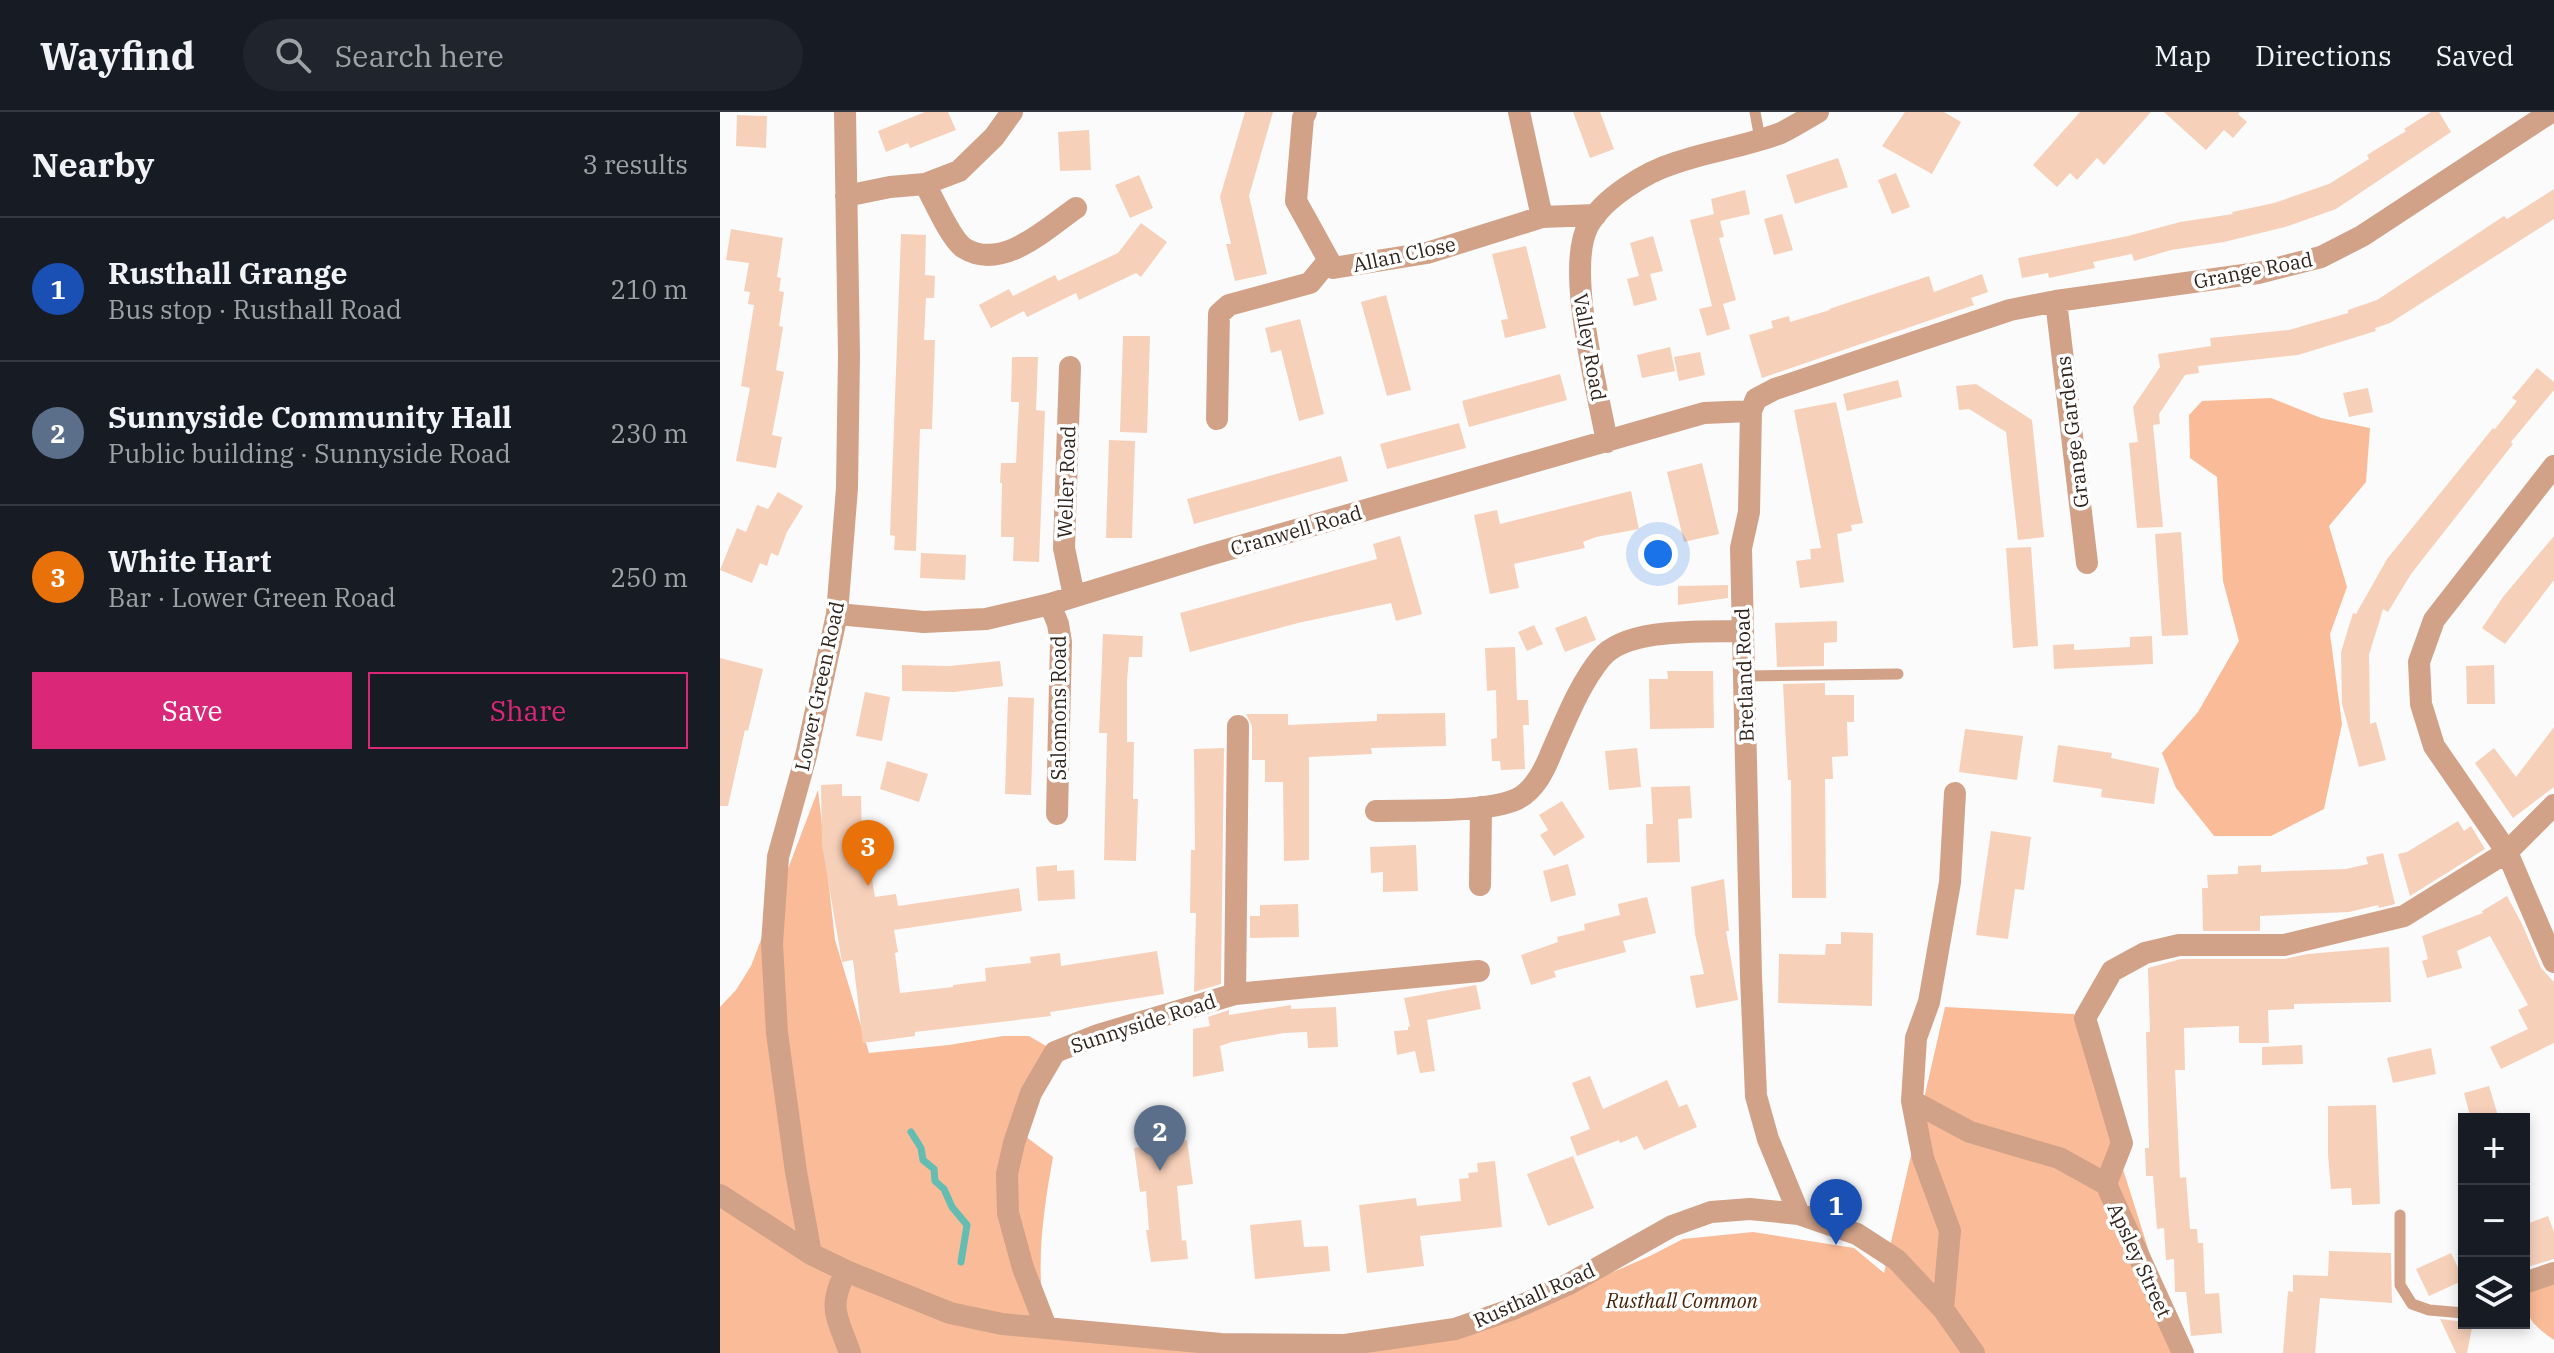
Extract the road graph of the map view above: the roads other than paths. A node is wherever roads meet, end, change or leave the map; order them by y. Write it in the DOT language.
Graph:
graph roads {
  1 [pos="845,112"];
  2 [pos="1012,112"];
  3 [pos="1306,112"];
  4 [pos="1519,112"];
  5 [pos="1755,112"];
  6 [pos="1818,112"];
  7 [pos="2551,112"];
  8 [pos="1760,139"];
  9 [pos="925,184"];
  10 [pos="846,196"];
  11 [pos="1076,208"];
  12 [pos="1596,215"];
  13 [pos="1542,217"];
  14 [pos="1328,261"];
  15 [pos="2056,301"];
  16 [pos="1070,367"];
  17 [pos="1751,411"];
  18 [pos="1217,419"];
  19 [pos="1607,442"];
  20 [pos="2554,466"];
  21 [pos="2087,563"];
  22 [pos="1074,596"];
  23 [pos="1050,604"];
  24 [pos="837,614"];
  25 [pos="1742,631"];
  26 [pos="1898,674"];
  27 [pos="1745,676"];
  28 [pos="1238,726"];
  29 [pos="1955,793"];
  30 [pos="2554,805"];
  31 [pos="1481,807"];
  32 [pos="1376,811"];
  33 [pos="1057,814"];
  34 [pos="2507,852"];
  35 [pos="1480,885"];
  36 [pos="2554,962"];
  37 [pos="1479,971"];
  38 [pos="1235,994"];
  39 [pos="1912,1101"];
  40 [pos="2106,1184"];
  41 [pos="720,1195"];
  42 [pos="1799,1214"];
  43 [pos="2400,1215"];
  44 [pos="811,1254"];
  45 [pos="846,1271"];
  46 [pos="2554,1273"];
  47 [pos="2530,1281"];
  48 [pos="1943,1309"];
  49 [pos="2458,1312"];
  50 [pos="1046,1327"];
  51 [pos="850,1353"];
  52 [pos="1974,1353"];
  53 [pos="2183,1353"];
  1 -- 10 [label="street, Lower Green Road"];
  2 -- 9 [label="street"];
  3 -- 14 [label="street, Allan Close"];
  4 -- 13 [label="street"];
  5 -- 8 [label="lane"];
  6 -- 8 [label="street, Valley Road"];
  7 -- 15 [label="street, Grange Road"];
  8 -- 12 [label="street, Valley Road"];
  9 -- 10 [label="street"];
  9 -- 11 [label="street"];
  10 -- 24 [label="street, Lower Green Road"];
  12 -- 13 [label="street, Allan Close"];
  12 -- 19 [label="street, Valley Road"];
  13 -- 14 [label="street, Allan Close"];
  14 -- 18 [label="street"];
  15 -- 17 [label="street, Grange Road"];
  15 -- 21 [label="street, Grange Gardens"];
  16 -- 22 [label="street, Weller Road"];
  17 -- 19 [label="street, Cranwell Road"];
  17 -- 25 [label="street, Bretland Road"];
  19 -- 22 [label="street, Cranwell Road"];
  20 -- 34 [label="street"];
  22 -- 23 [label="street, Cranwell Road"];
  23 -- 24 [label="street, Cranwell Road"];
  23 -- 33 [label="street, Salomons Road"];
  24 -- 44 [label="street, Lower Green Road"];
  25 -- 27 [label="street, Bretland Road"];
  25 -- 31 [label="street"];
  26 -- 27 [label="lane"];
  27 -- 42 [label="street, Bretland Road"];
  28 -- 38 [label="street, Sunnyside Road"];
  29 -- 39 [label="street"];
  30 -- 34 [label="street"];
  31 -- 32 [label="street"];
  31 -- 35 [label="street"];
  34 -- 36 [label="street"];
  34 -- 40 [label="street"];
  37 -- 38 [label="street, Sunnyside Road"];
  38 -- 50 [label="street, Sunnyside Road"];
  39 -- 40 [label="street, Apsley Street"];
  39 -- 48 [label="street"];
  40 -- 53 [label="street, Apsley Street"];
  41 -- 44 [label="street, Rusthall Road"];
  42 -- 48 [label="street, Rusthall Road"];
  42 -- 50 [label="street, Rusthall Road"];
  43 -- 49 [label="lane"];
  44 -- 45 [label="street, Rusthall Road"];
  45 -- 50 [label="street, Rusthall Road"];
  45 -- 51 [label="street"];
  46 -- 47 [label="street"];
  48 -- 52 [label="street, Rusthall Road"];
}
